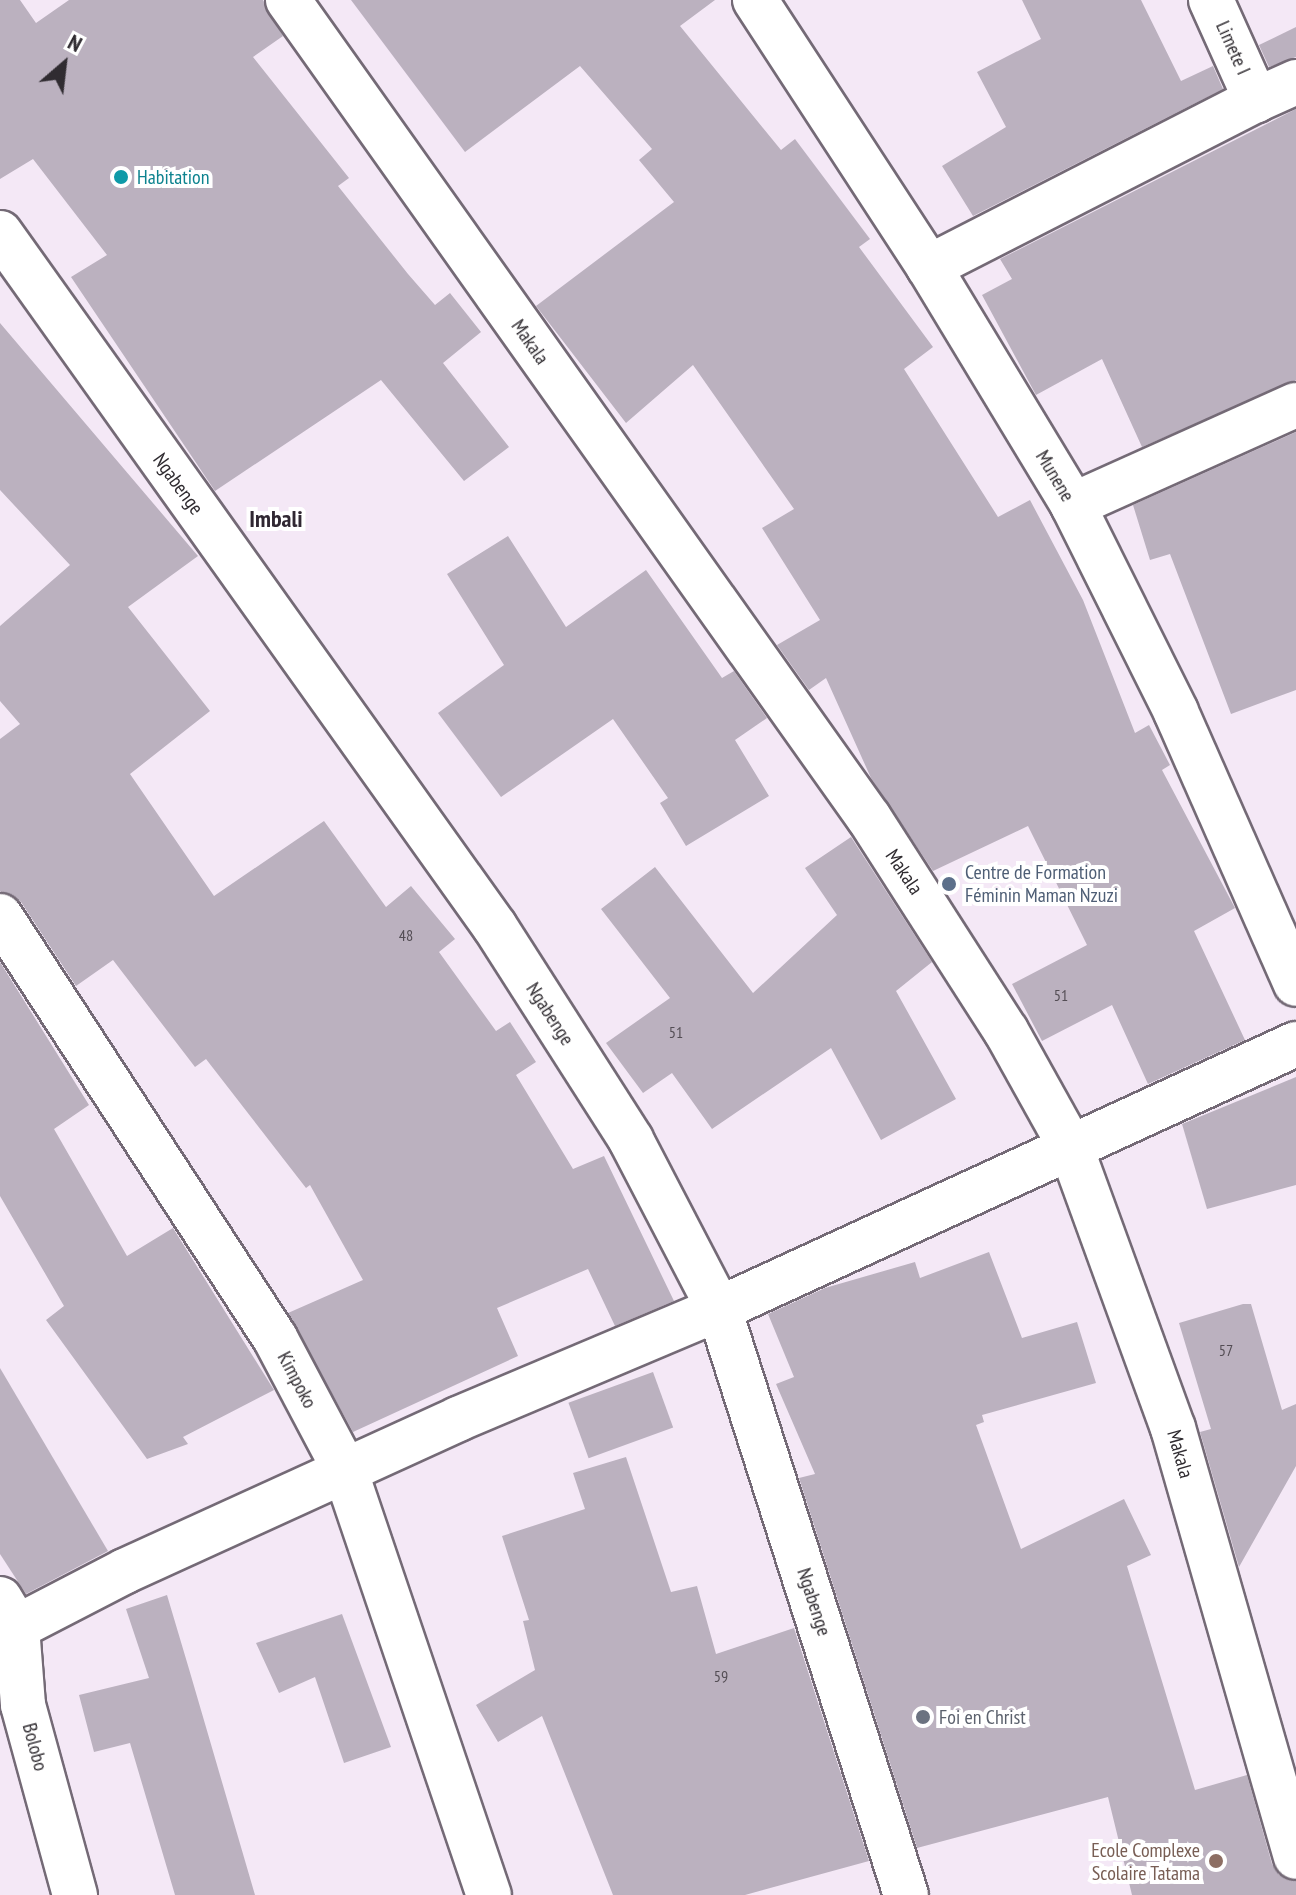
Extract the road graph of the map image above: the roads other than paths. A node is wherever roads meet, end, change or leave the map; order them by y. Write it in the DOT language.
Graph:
graph roads {
  1 [pos="288,0"];
  2 [pos="755,0"];
  3 [pos="1211,0"];
  4 [pos="1296,82"];
  5 [pos="1256,100"];
  6 [pos="0,233"];
  7 [pos="929,267"];
  8 [pos="1296,405"];
  9 [pos="1073,505"];
  10 [pos="0,916"];
  11 [pos="1296,984"];
  12 [pos="1296,1044"];
  13 [pos="1071,1148"];
  14 [pos="719,1309"];
  15 [pos="345,1470"];
  16 [pos="9,1613"];
  17 [pos="12,1717"];
  18 [pos="1296,1857"];
  19 [pos="75,1895"];
  20 [pos="489,1895"];
  21 [pos="906,1895"];
  1 -- 13 [label="street, Makala"];
  2 -- 7 [label="street, Munene"];
  3 -- 5 [label="street, Limete I"];
  4 -- 5 [label="street, Limete I"];
  5 -- 7 [label="street"];
  6 -- 14 [label="street, Ngabenge"];
  7 -- 9 [label="street, Munene"];
  8 -- 9 [label="street"];
  9 -- 11 [label="street, Munene"];
  10 -- 15 [label="street, Kimpoko"];
  12 -- 13 [label="street"];
  13 -- 14 [label="street"];
  13 -- 18 [label="street, Makala"];
  14 -- 15 [label="street"];
  14 -- 21 [label="street, Ngabenge"];
  15 -- 16 [label="street"];
  15 -- 20 [label="street, Kimpoko"];
  16 -- 17 [label="street, Bolobo"];
  17 -- 19 [label="street, Bolobo"];
}
